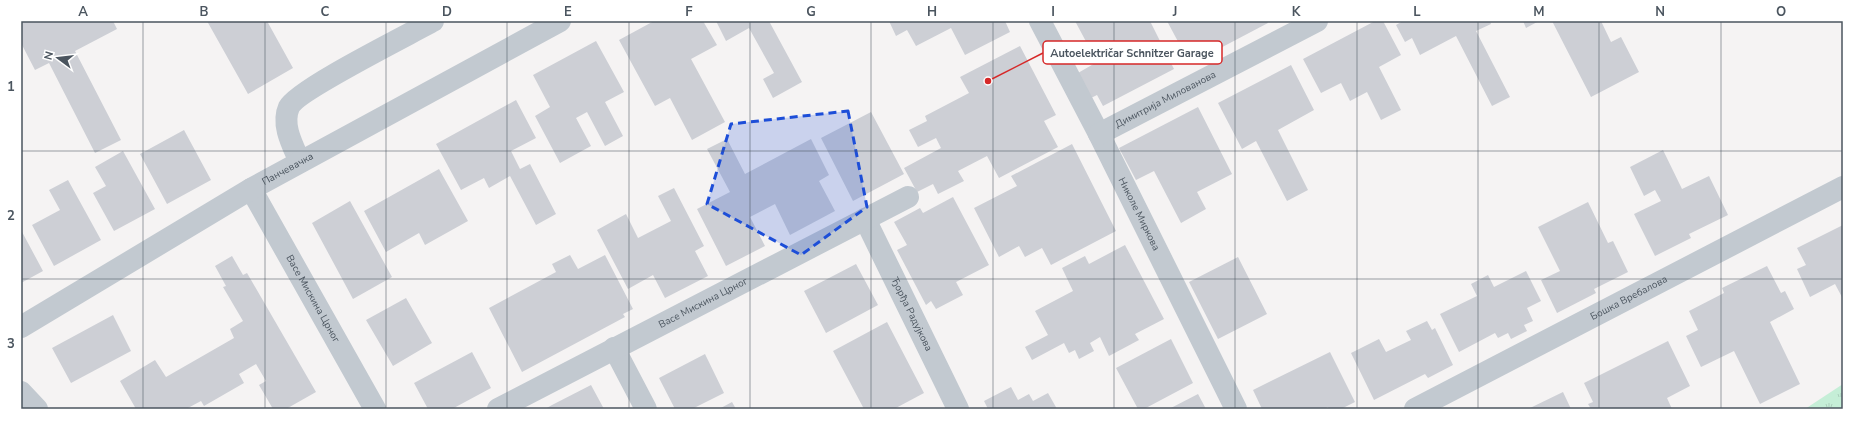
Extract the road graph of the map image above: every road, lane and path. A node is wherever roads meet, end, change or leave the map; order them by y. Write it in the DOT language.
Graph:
graph roads {
  1 [pos="433,21"];
  2 [pos="560,21"];
  3 [pos="1040,21"];
  4 [pos="1317,21"];
  5 [pos="1099,134"];
  6 [pos="300,162"];
  7 [pos="1843,187"];
  8 [pos="251,189"];
  9 [pos="908,197"];
  10 [pos="865,219"];
  11 [pos="21,328"];
  12 [pos="614,348"];
  13 [pos="21,392"];
  14 [pos="38,409"];
  15 [pos="375,409"];
  16 [pos="498,409"];
  17 [pos="646,409"];
  18 [pos="958,409"];
  19 [pos="1236,409"];
  20 [pos="1415,409"];
  1 -- 6 [label="street"];
  2 -- 6 [label="street, Панчевачка"];
  3 -- 5 [label="street, Николе Миркова"];
  4 -- 5 [label="street, Димитрија Милованова"];
  5 -- 19 [label="street, Николе Миркова"];
  6 -- 8 [label="street, Панчевачка"];
  7 -- 20 [label="street, Бошка Вребалова"];
  8 -- 11 [label="street, Панчевачка"];
  8 -- 15 [label="street, Васе Мискина Црног"];
  9 -- 10 [label="street, Васе Мискина Црног"];
  10 -- 12 [label="street, Васе Мискина Црног"];
  10 -- 18 [label="street, Ђорђа Радујкова"];
  12 -- 16 [label="street, Васе Мискина Црног"];
  12 -- 17 [label="street"];
  13 -- 14 [label="street"];
}
